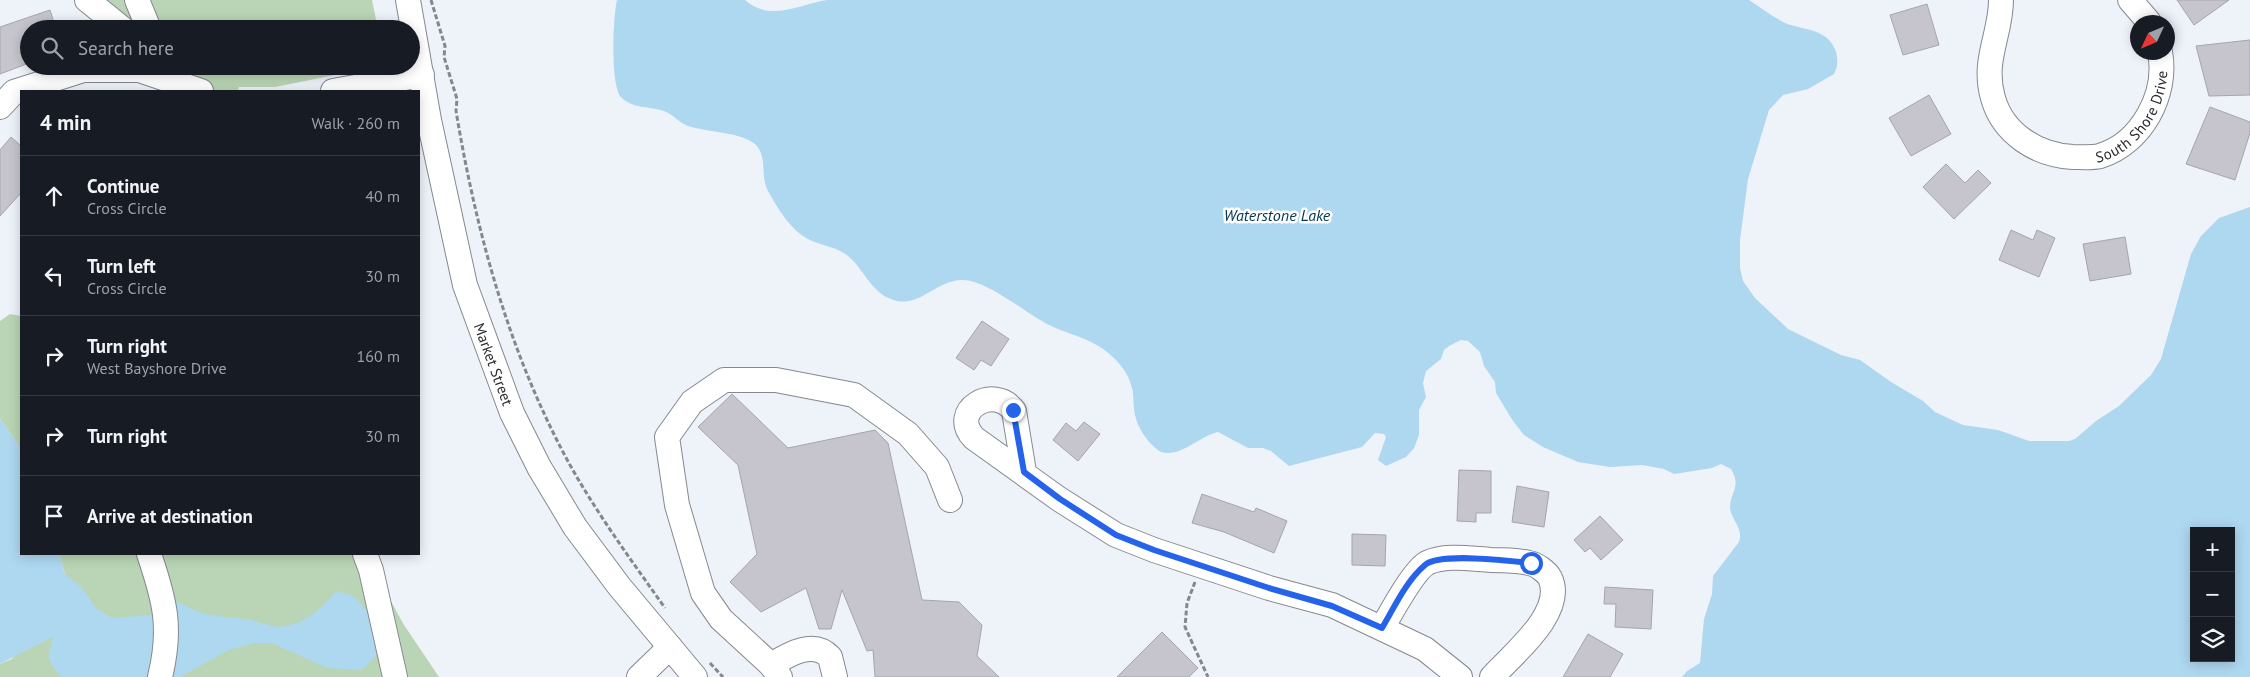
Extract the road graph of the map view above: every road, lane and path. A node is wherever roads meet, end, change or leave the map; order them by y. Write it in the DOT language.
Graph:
graph roads {
  1 [pos="87,0"];
  2 [pos="137,0"];
  3 [pos="408,0"];
  4 [pos="431,0"];
  5 [pos="2001,0"];
  6 [pos="2130,0"];
  7 [pos="2143,15"];
  8 [pos="112,20"];
  9 [pos="146,20"];
  10 [pos="412,20"];
  11 [pos="2161,60"];
  12 [pos="420,64"];
  13 [pos="67,75"];
  14 [pos="154,75"];
  15 [pos="422,75"];
  16 [pos="167,79"];
  17 [pos="20,90"];
  18 [pos="20,90"];
  19 [pos="198,90"];
  20 [pos="339,90"];
  21 [pos="0,107"];
  22 [pos="1024,472"];
  23 [pos="950,500"];
  24 [pos="150,555"];
  25 [pos="365,555"];
  26 [pos="1202,566"];
  27 [pos="669,614"];
  28 [pos="1382,628"];
  29 [pos="670,647"];
  30 [pos="701,668"];
  31 [pos="776,671"];
  32 [pos="160,677"];
  33 [pos="395,677"];
  34 [pos="639,677"];
  35 [pos="723,677"];
  36 [pos="835,677"];
  37 [pos="1208,677"];
  38 [pos="1460,677"];
  39 [pos="1492,677"];
  1 -- 8 [label="street"];
  2 -- 9 [label="street"];
  3 -- 10 [label="street, Market Street"];
  4 -- 27 [label="path"];
  5 -- 11 [label="street, South Shore Drive"];
  6 -- 7 [label="street"];
  12 -- 15 [label="street, Market Street"];
  13 -- 17 [label="street"];
  14 -- 16 [label="street"];
  15 -- 20 [label="street"];
  15 -- 29 [label="street, Market Street"];
  16 -- 19 [label="street"];
  18 -- 21 [label="street"];
  22 -- 26 [label="street"];
  23 -- 31 [label="street"];
  24 -- 32 [label="street"];
  25 -- 33 [label="street"];
  26 -- 28 [label="street"];
  26 -- 37 [label="path"];
  28 -- 38 [label="street"];
  28 -- 39 [label="street"];
  29 -- 30 [label="street, Market Street"];
  29 -- 34 [label="street"];
  30 -- 35 [label="path"];
  31 -- 36 [label="street"];
}
